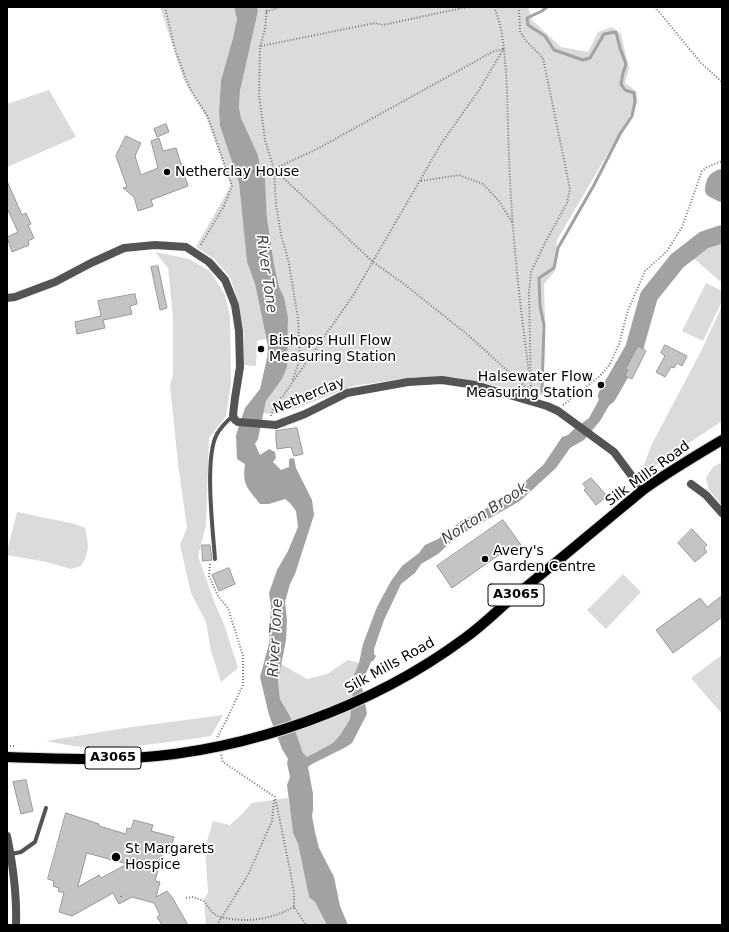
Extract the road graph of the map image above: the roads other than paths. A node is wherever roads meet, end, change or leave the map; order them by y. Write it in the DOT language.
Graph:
graph roads {
  1 [pos="7,298"];
  2 [pos="236,418"];
  3 [pos="722,440"];
  4 [pos="691,484"];
  5 [pos="643,491"];
  6 [pos="722,513"];
  7 [pos="215,559"];
  8 [pos="7,757"];
  9 [pos="46,808"];
  10 [pos="7,836"];
  11 [pos="11,854"];
  12 [pos="16,925"];
  1 -- 2 [label="street"];
  2 -- 5 [label="street, Netherclay"];
  2 -- 7 [label="lane"];
  3 -- 5 [label="main road, Silk Mills Road / A3065"];
  4 -- 6 [label="street"];
  5 -- 8 [label="main road, Silk Mills Road / A3065"];
  9 -- 11 [label="lane"];
  10 -- 11 [label="street"];
  11 -- 12 [label="street"];
}
